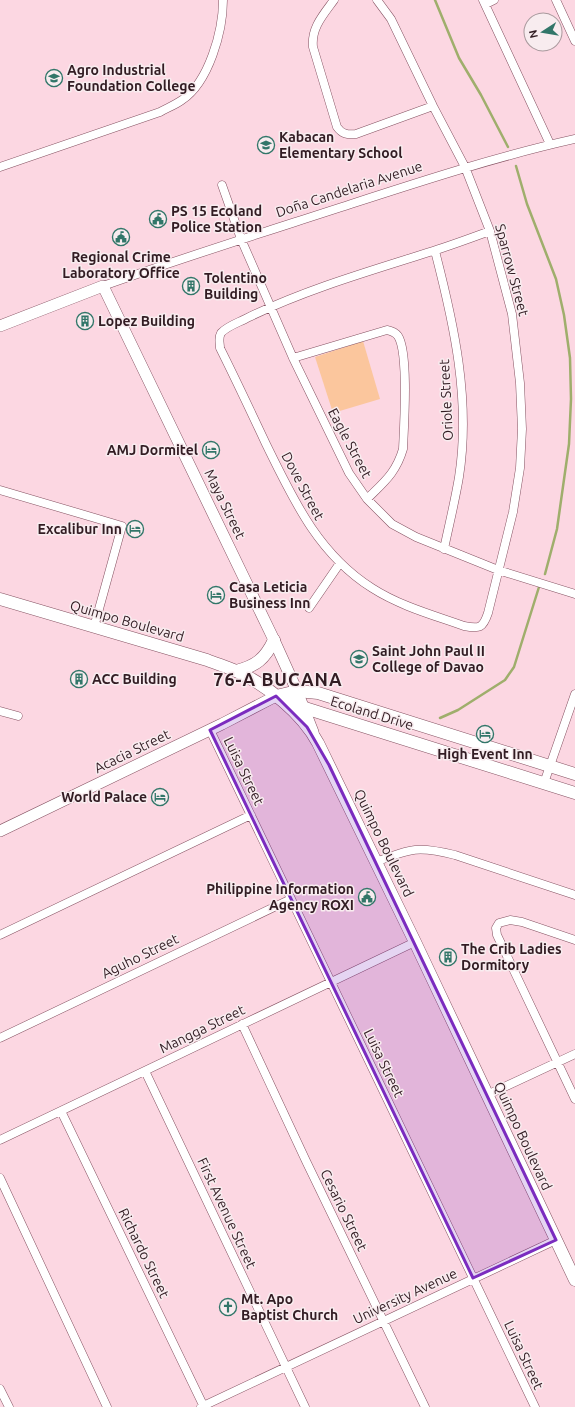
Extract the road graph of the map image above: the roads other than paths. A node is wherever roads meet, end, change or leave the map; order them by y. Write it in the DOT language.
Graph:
graph roads {
  1 [pos="223,0"];
  2 [pos="334,0"];
  3 [pos="377,0"];
  4 [pos="494,0"];
  5 [pos="556,0"];
  6 [pos="484,2"];
  7 [pos="575,41"];
  8 [pos="433,106"];
  9 [pos="575,139"];
  10 [pos="550,144"];
  11 [pos="0,167"];
  12 [pos="465,167"];
  13 [pos="222,185"];
  14 [pos="490,231"];
  15 [pos="241,239"];
  16 [pos="435,251"];
  17 [pos="103,286"];
  18 [pos="270,307"];
  19 [pos="0,326"];
  20 [pos="293,358"];
  21 [pos="0,490"];
  22 [pos="367,499"];
  23 [pos="444,549"];
  24 [pos="340,564"];
  25 [pos="498,570"];
  26 [pos="575,594"];
  27 [pos="0,599"];
  28 [pos="309,608"];
  29 [pos="94,627"];
  30 [pos="274,640"];
  31 [pos="236,671"];
  32 [pos="297,691"];
  33 [pos="575,694"];
  34 [pos="276,696"];
  35 [pos="304,708"];
  36 [pos="0,711"];
  37 [pos="18,716"];
  38 [pos="210,730"];
  39 [pos="315,738"];
  40 [pos="551,766"];
  41 [pos="575,774"];
  42 [pos="544,783"];
  43 [pos="575,793"];
  44 [pos="251,815"];
  45 [pos="0,831"];
  46 [pos="376,862"];
  47 [pos="575,895"];
  48 [pos="291,899"];
  49 [pos="0,935"];
  50 [pos="575,940"];
  51 [pos="415,942"];
  52 [pos="331,982"];
  53 [pos="242,1024"];
  54 [pos="0,1038"];
  55 [pos="575,1054"];
  56 [pos="557,1062"];
  57 [pos="145,1071"];
  58 [pos="487,1095"];
  59 [pos="575,1100"];
  60 [pos="61,1111"];
  61 [pos="0,1140"];
  62 [pos="0,1178"];
  63 [pos="556,1240"];
  64 [pos="474,1278"];
  65 [pos="575,1280"];
  66 [pos="383,1321"];
  67 [pos="286,1367"];
  68 [pos="0,1389"];
  69 [pos="8,1407"];
  70 [pos="107,1407"];
  71 [pos="203,1407"];
  72 [pos="305,1407"];
  73 [pos="425,1407"];
  74 [pos="535,1407"];
  1 -- 11 [label="street"];
  2 -- 8 [label="street"];
  3 -- 8 [label="street, Sparrow Street"];
  4 -- 6 [label="street"];
  5 -- 7 [label="street"];
  6 -- 10 [label="street"];
  8 -- 12 [label="street, Sparrow Street"];
  9 -- 10 [label="street, Doña Candelaria Avenue"];
  10 -- 12 [label="street, Doña Candelaria Avenue"];
  12 -- 14 [label="street, Sparrow Street"];
  12 -- 15 [label="street, Doña Candelaria Avenue"];
  13 -- 15 [label="street, Eagle Street"];
  14 -- 16 [label="street"];
  14 -- 25 [label="street, Sparrow Street"];
  15 -- 17 [label="street, Doña Candelaria Avenue"];
  15 -- 18 [label="street, Eagle Street"];
  16 -- 18 [label="street"];
  16 -- 23 [label="street, Oriole Street"];
  17 -- 19 [label="street, Doña Candelaria Avenue"];
  17 -- 30 [label="street, Maya Street"];
  18 -- 20 [label="street, Eagle Street"];
  18 -- 24 [label="street, Dove Street"];
  20 -- 22 [label="street, Eagle Street"];
  20 -- 22 [label="street"];
  21 -- 29 [label="street"];
  22 -- 23 [label="street, Eagle Street"];
  23 -- 25 [label="street, Eagle Street"];
  24 -- 25 [label="street, Dove Street"];
  24 -- 28 [label="street"];
  25 -- 26 [label="street, Eagle Street"];
  27 -- 29 [label="main road, Quimpo Boulevard"];
  29 -- 31 [label="main road, Quimpo Boulevard"];
  30 -- 31 [label="main road"];
  30 -- 32 [label="street, Maya Street"];
  31 -- 34 [label="main road, Quimpo Boulevard"];
  32 -- 34 [label="main road, Ecoland Drive"];
  32 -- 35 [label="street, Maya Street"];
  32 -- 40 [label="main road, Ecoland Drive"];
  33 -- 40 [label="street"];
  34 -- 35 [label="main road, Ecoland Drive"];
  34 -- 38 [label="street, Acacia Street"];
  34 -- 39 [label="main road, Quimpo Boulevard"];
  35 -- 39 [label="street, Maya Street"];
  35 -- 42 [label="main road, Ecoland Drive"];
  36 -- 37 [label="street"];
  38 -- 44 [label="street, Luisa Street"];
  38 -- 45 [label="street, Acacia Street"];
  39 -- 46 [label="main road, Quimpo Boulevard"];
  40 -- 41 [label="main road, Ecoland Drive"];
  40 -- 42 [label="street"];
  42 -- 43 [label="main road, Ecoland Drive"];
  44 -- 48 [label="street, Luisa Street"];
  44 -- 49 [label="street"];
  46 -- 47 [label="street"];
  46 -- 51 [label="main road, Quimpo Boulevard"];
  48 -- 52 [label="street, Luisa Street"];
  48 -- 54 [label="street, Aguho Street"];
  50 -- 56 [label="street"];
  51 -- 52 [label="street, Mangga Street"];
  51 -- 58 [label="main road, Quimpo Boulevard"];
  52 -- 53 [label="street, Mangga Street"];
  52 -- 64 [label="street, Luisa Street"];
  53 -- 57 [label="street, Mangga Street"];
  53 -- 66 [label="street, Cesario Street"];
  55 -- 56 [label="street"];
  56 -- 58 [label="street"];
  56 -- 59 [label="street"];
  57 -- 60 [label="street, Mangga Street"];
  57 -- 67 [label="street, First Avenue Street"];
  58 -- 63 [label="main road, Quimpo Boulevard"];
  60 -- 61 [label="street, Mangga Street"];
  60 -- 71 [label="street, Richardo Street"];
  62 -- 70 [label="street"];
  63 -- 64 [label="street, University Avenue"];
  63 -- 65 [label="main road, Quimpo Boulevard"];
  64 -- 66 [label="street, University Avenue"];
  64 -- 74 [label="street, Luisa Street"];
  66 -- 67 [label="street, University Avenue"];
  66 -- 73 [label="street, Cesario Street"];
  67 -- 71 [label="street, University Avenue"];
  67 -- 72 [label="street, First Avenue Street"];
  68 -- 69 [label="street"];
}
